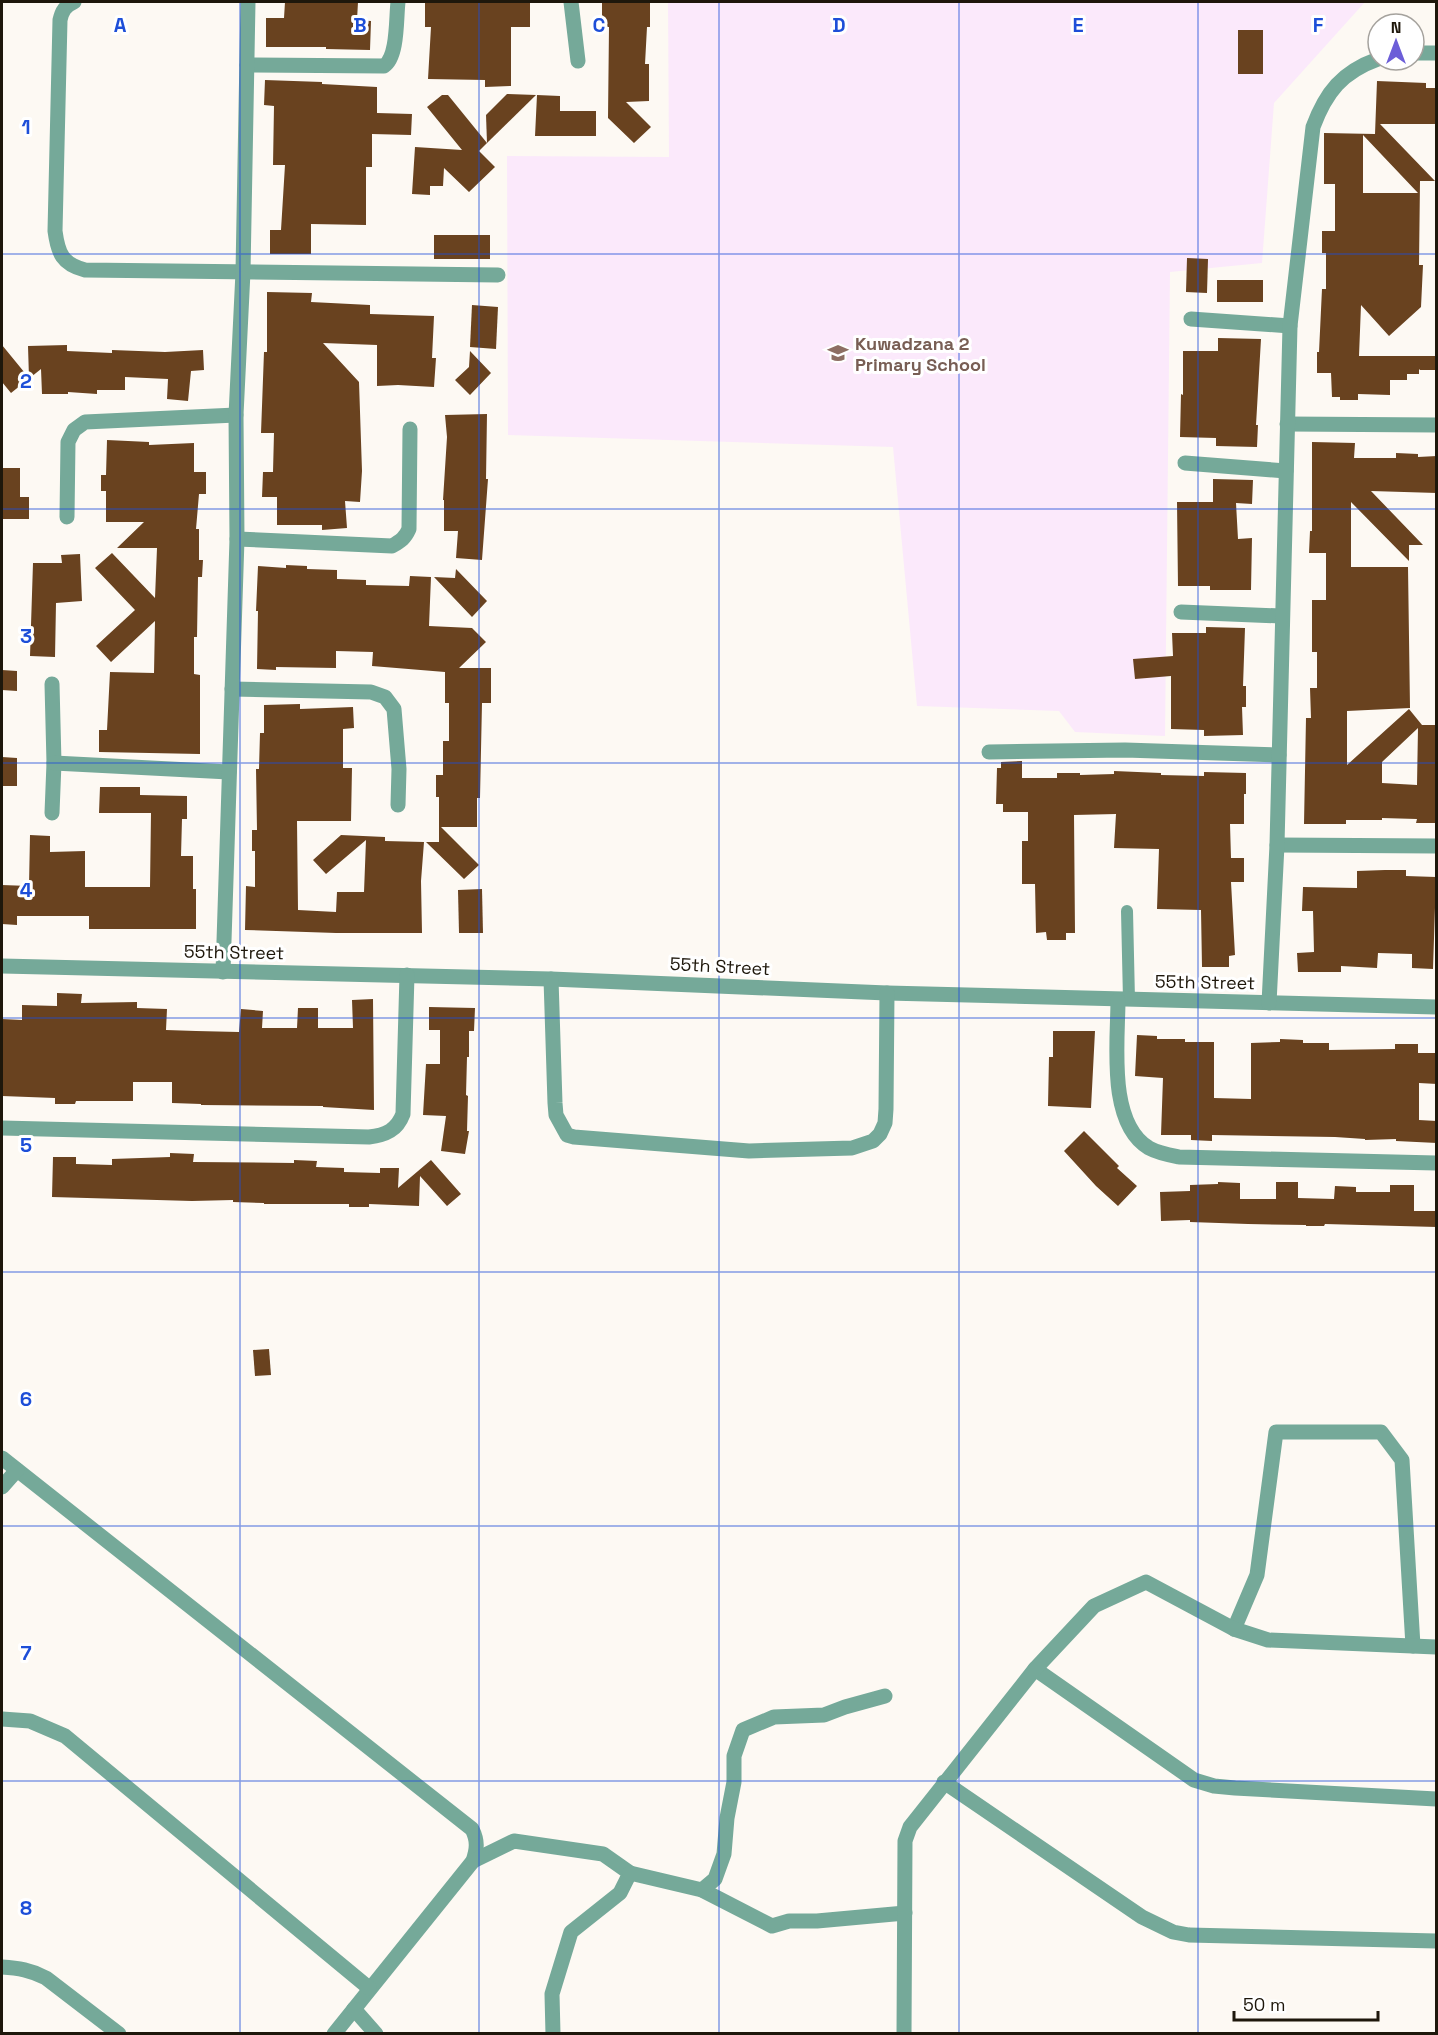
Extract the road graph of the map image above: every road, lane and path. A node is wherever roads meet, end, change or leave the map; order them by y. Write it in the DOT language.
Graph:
graph roads {
  1 [pos="74,2"];
  2 [pos="248,2"];
  3 [pos="398,2"];
  4 [pos="571,2"];
  5 [pos="578,61"];
  6 [pos="1366,64"];
  7 [pos="247,65"];
  8 [pos="243,272"];
  9 [pos="498,275"];
  10 [pos="1191,319"];
  11 [pos="1290,326"];
  12 [pos="236,415"];
  13 [pos="1287,424"];
  14 [pos="1437,425"];
  15 [pos="410,429"];
  16 [pos="1185,463"];
  17 [pos="1286,471"];
  18 [pos="66,517"];
  19 [pos="237,539"];
  20 [pos="1181,612"];
  21 [pos="1281,616"];
  22 [pos="52,684"];
  23 [pos="232,689"];
  24 [pos="989,752"];
  25 [pos="1279,755"];
  26 [pos="54,763"];
  27 [pos="229,772"];
  28 [pos="398,806"];
  29 [pos="52,813"];
  30 [pos="1277,845"];
  31 [pos="1437,846"];
  32 [pos="1127,911"];
  33 [pos="2,966"];
  34 [pos="223,972"];
  35 [pos="406,975"];
  36 [pos="551,979"];
  37 [pos="887,993"];
  38 [pos="1124,1000"];
  39 [pos="1269,1003"];
  40 [pos="1437,1007"];
  41 [pos="2,1128"];
  42 [pos="1437,1163"];
  43 [pos="2,1458"];
  44 [pos="17,1470"];
  45 [pos="2,1487"];
  46 [pos="1234,1629"];
  47 [pos="1413,1646"];
  48 [pos="1437,1647"];
  49 [pos="1035,1668"];
  50 [pos="885,1696"];
  51 [pos="2,1719"];
  52 [pos="944,1782"];
  53 [pos="1437,1799"];
  54 [pos="473,1861"];
  55 [pos="630,1873"];
  56 [pos="702,1890"];
  57 [pos="905,1913"];
  58 [pos="1437,1941"];
  59 [pos="2,1967"];
  60 [pos="369,1988"];
  61 [pos="354,2009"];
  62 [pos="119,2034"];
  63 [pos="334,2034"];
  64 [pos="376,2034"];
  65 [pos="553,2034"];
  66 [pos="903,2034"];
  1 -- 8 [label="street"];
  2 -- 7 [label="street"];
  3 -- 7 [label="street"];
  4 -- 5 [label="street"];
  6 -- 11 [label="street"];
  7 -- 8 [label="street"];
  8 -- 9 [label="street"];
  8 -- 12 [label="street"];
  10 -- 11 [label="street"];
  11 -- 13 [label="street"];
  12 -- 18 [label="street"];
  12 -- 19 [label="street"];
  13 -- 14 [label="street"];
  13 -- 17 [label="street"];
  15 -- 19 [label="street"];
  16 -- 17 [label="street"];
  17 -- 21 [label="street"];
  19 -- 23 [label="street"];
  20 -- 21 [label="street"];
  21 -- 25 [label="street"];
  22 -- 26 [label="street"];
  23 -- 27 [label="street"];
  23 -- 28 [label="street"];
  24 -- 25 [label="street"];
  25 -- 30 [label="street"];
  26 -- 27 [label="street"];
  26 -- 29 [label="street"];
  27 -- 34 [label="street"];
  30 -- 31 [label="street"];
  30 -- 39 [label="street"];
  32 -- 38 [label="lane"];
  33 -- 34 [label="street, 55th Street"];
  34 -- 35 [label="street, 55th Street"];
  35 -- 36 [label="street, 55th Street"];
  35 -- 41 [label="street"];
  36 -- 37 [label="street, 55th Street"];
  36 -- 37 [label="street"];
  37 -- 38 [label="street, 55th Street"];
  38 -- 39 [label="street, 55th Street"];
  38 -- 42 [label="street"];
  39 -- 40 [label="street, 55th Street"];
  43 -- 44 [label="street"];
  44 -- 45 [label="street"];
  44 -- 54 [label="street"];
  46 -- 47 [label="street"];
  46 -- 47 [label="street"];
  46 -- 49 [label="street"];
  47 -- 48 [label="street"];
  49 -- 52 [label="street"];
  49 -- 53 [label="street"];
  50 -- 56 [label="street"];
  51 -- 60 [label="street"];
  52 -- 57 [label="street"];
  52 -- 58 [label="street"];
  54 -- 55 [label="street"];
  54 -- 60 [label="street"];
  55 -- 56 [label="street"];
  55 -- 65 [label="street"];
  56 -- 57 [label="street"];
  57 -- 66 [label="street"];
  59 -- 62 [label="street"];
  60 -- 61 [label="street"];
  61 -- 63 [label="street"];
  61 -- 64 [label="street"];
}
